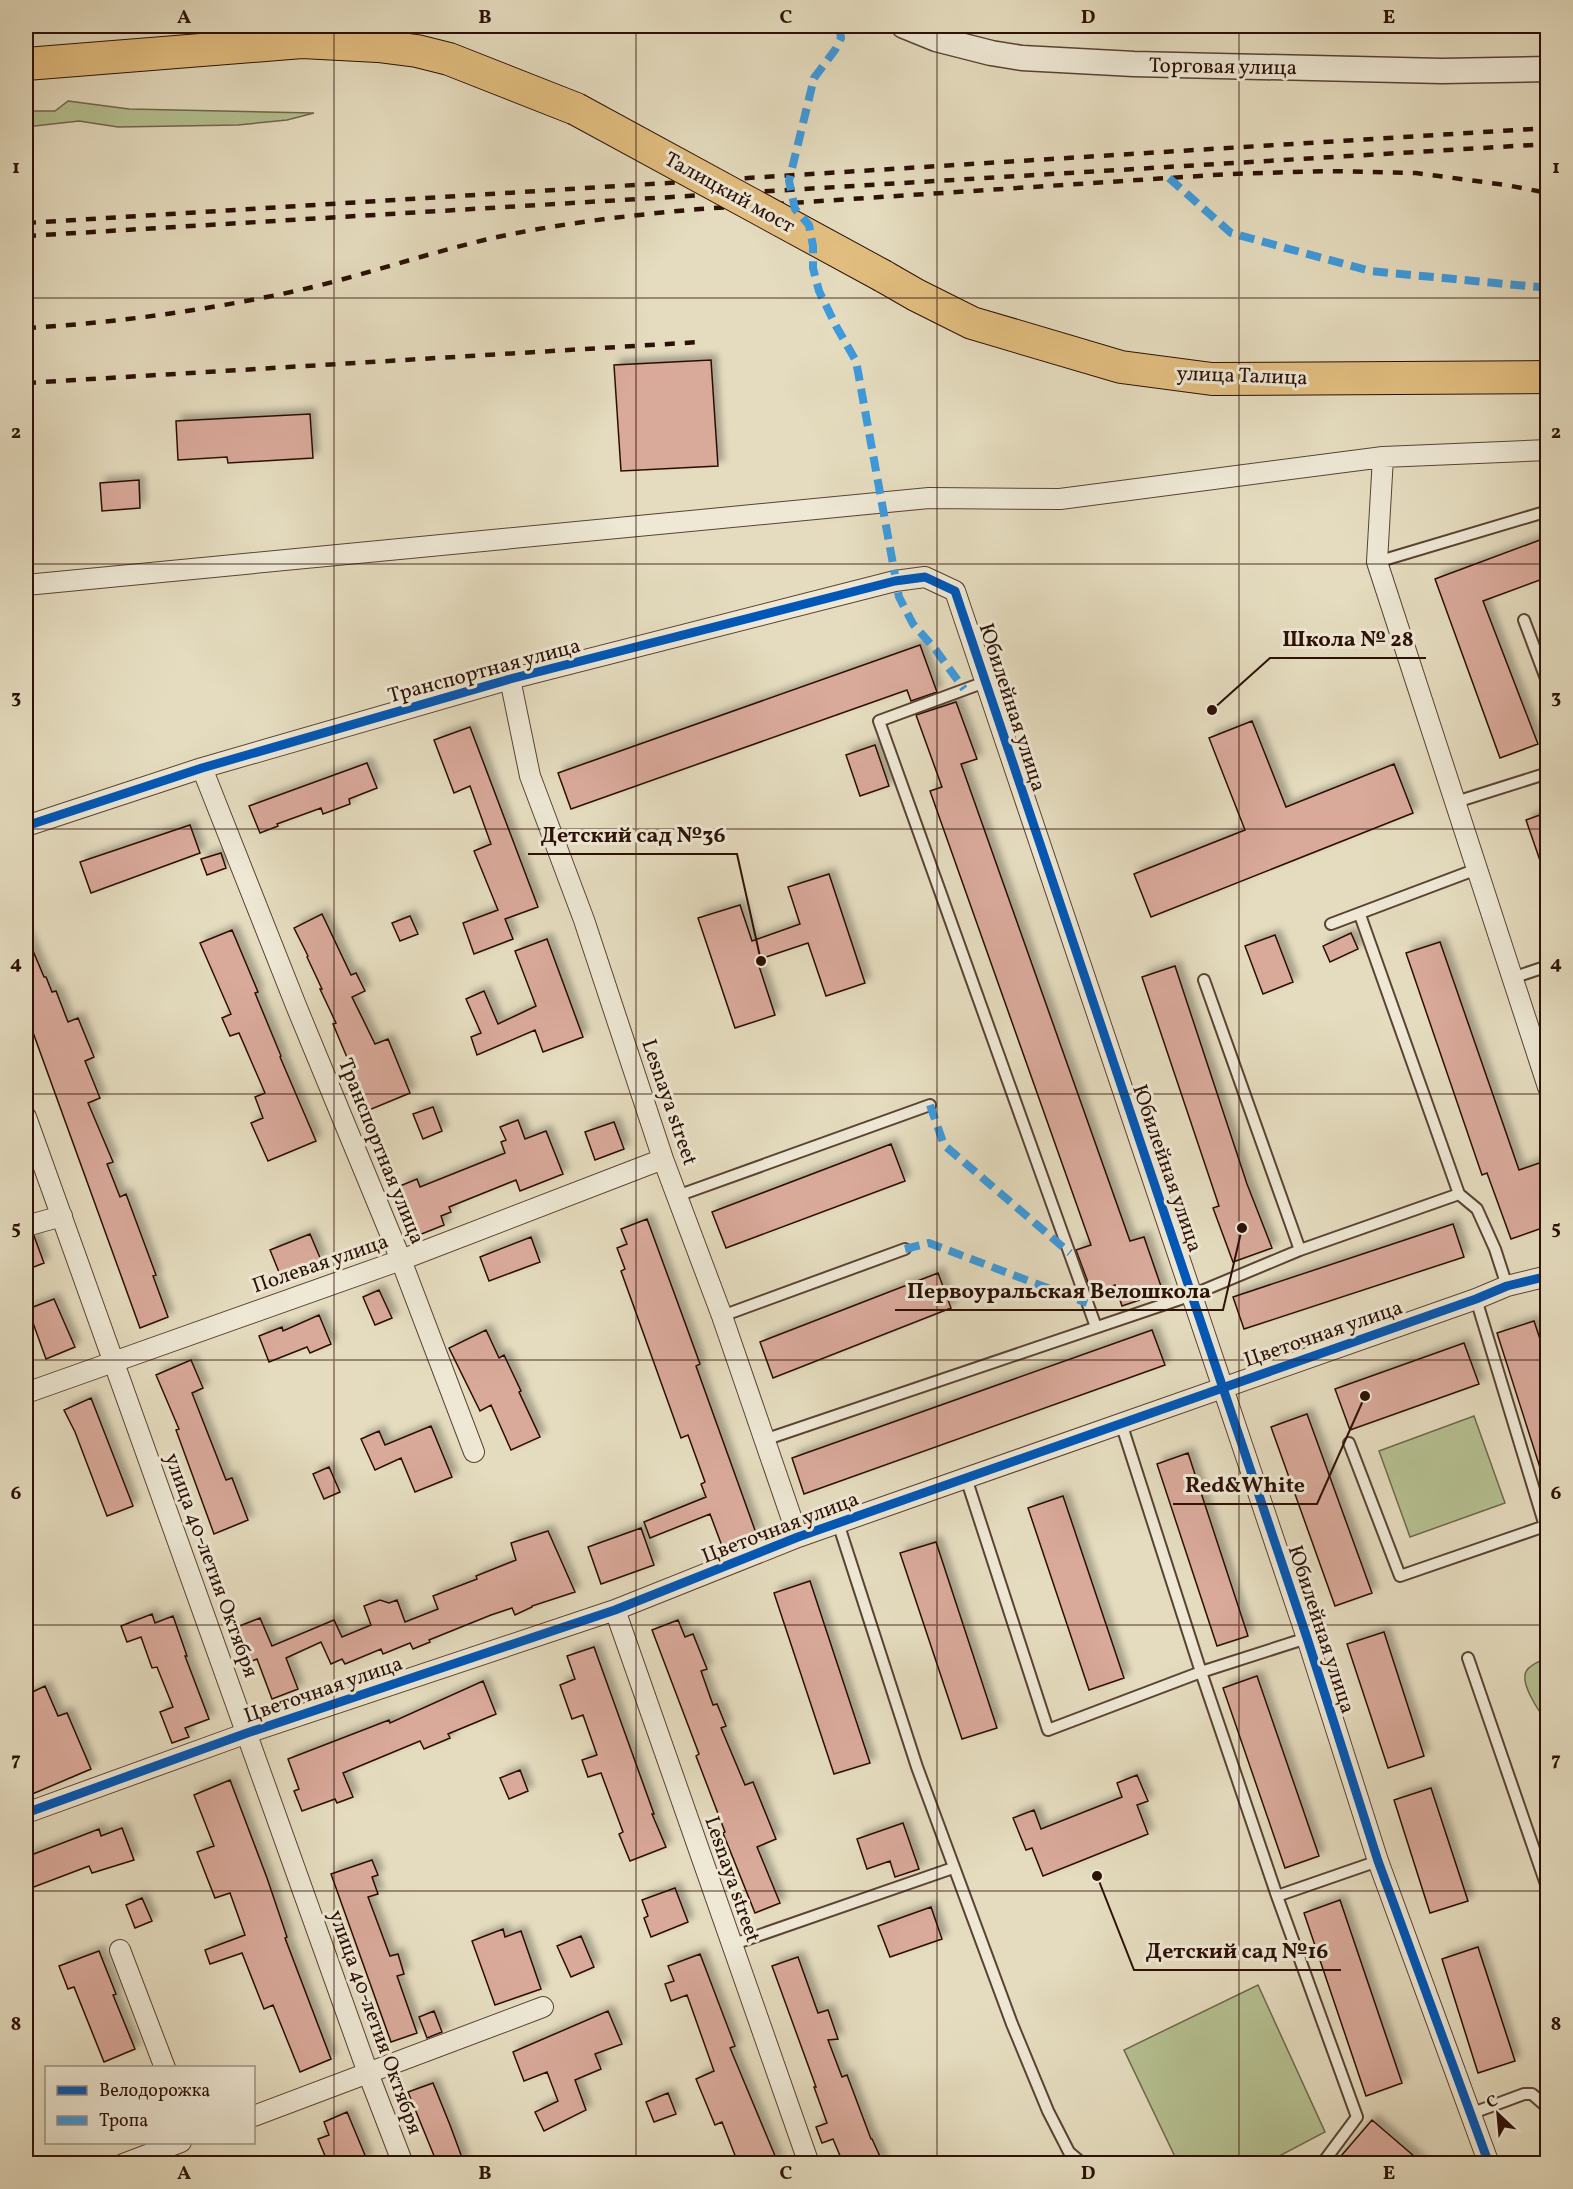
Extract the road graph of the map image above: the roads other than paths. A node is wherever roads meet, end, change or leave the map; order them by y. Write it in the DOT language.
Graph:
graph roads {
  1 [pos="904,26"];
  2 [pos="26,64"];
  3 [pos="1548,69"];
  4 [pos="883,276"];
  5 [pos="1548,377"];
  6 [pos="1548,450"];
  7 [pos="1383,457"];
  8 [pos="1548,511"];
  9 [pos="1377,562"];
  10 [pos="26,585"];
  11 [pos="955,591"];
  12 [pos="1524,620"];
  13 [pos="510,679"];
  14 [pos="985,682"];
  15 [pos="1548,684"];
  16 [pos="202,768"];
  17 [pos="1548,773"];
  18 [pos="1456,802"];
  19 [pos="26,826"];
  20 [pos="1477,869"];
  21 [pos="1360,915"];
  22 [pos="1331,924"];
  23 [pos="1548,966"];
  24 [pos="1512,978"];
  25 [pos="1204,980"];
  26 [pos="1548,1087"];
  27 [pos="930,1105"];
  28 [pos="26,1117"];
  29 [pos="663,1159"];
  30 [pos="1459,1194"];
  31 [pos="677,1196"];
  32 [pos="62,1216"];
  33 [pos="26,1226"];
  34 [pos="905,1249"];
  35 [pos="1300,1250"];
  36 [pos="401,1260"];
  37 [pos="1548,1276"];
  38 [pos="1507,1286"];
  39 [pos="1192,1295"];
  40 [pos="1476,1299"];
  41 [pos="722,1316"];
  42 [pos="1096,1327"];
  43 [pos="114,1360"];
  44 [pos="1222,1387"];
  45 [pos="26,1393"];
  46 [pos="1121,1423"];
  47 [pos="764,1440"];
  48 [pos="1349,1443"];
  49 [pos="474,1452"];
  50 [pos="966,1478"];
  51 [pos="838,1523"];
  52 [pos="798,1537"];
  53 [pos="615,1610"];
  54 [pos="1307,1638"];
  55 [pos="1468,1658"];
  56 [pos="1202,1672"];
  57 [pos="247,1733"];
  58 [pos="26,1813"];
  59 [pos="1378,1861"];
  60 [pos="953,1868"];
  61 [pos="1548,1890"];
  62 [pos="1277,1896"];
  63 [pos="731,1945"];
  64 [pos="120,1950"];
  65 [pos="543,2007"];
  66 [pos="165,2066"];
  67 [pos="368,2073"];
  68 [pos="1548,2108"];
  69 [pos="1470,2114"];
  70 [pos="255,2116"];
  71 [pos="175,2144"];
  72 [pos="123,2163"];
  73 [pos="403,2163"];
  74 [pos="809,2163"];
  75 [pos="1083,2163"];
  76 [pos="1322,2163"];
  77 [pos="1489,2163"];
  1 -- 3 [label="street, Торговая улица"];
  2 -- 4 [label="main road, Талицкий мост, bridge"];
  4 -- 5 [label="main road, улица Талица"];
  6 -- 7 [label="street"];
  7 -- 9 [label="street"];
  7 -- 10 [label="street"];
  8 -- 9 [label="lane"];
  9 -- 18 [label="street"];
  11 -- 13 [label="street, Транспортная улица"];
  11 -- 14 [label="street, Юбилейная улица"];
  12 -- 15 [label="lane"];
  13 -- 16 [label="street, Транспортная улица"];
  13 -- 29 [label="street, Lesnaya street"];
  14 -- 39 [label="street, Юбилейная улица"];
  14 -- 42 [label="lane"];
  16 -- 19 [label="street, Транспортная улица"];
  16 -- 36 [label="street, Транспортная улица"];
  17 -- 18 [label="lane"];
  18 -- 20 [label="street"];
  20 -- 21 [label="lane"];
  20 -- 24 [label="street"];
  21 -- 22 [label="lane"];
  21 -- 30 [label="lane"];
  23 -- 24 [label="lane"];
  24 -- 26 [label="street"];
  25 -- 35 [label="lane"];
  27 -- 31 [label="lane"];
  28 -- 32 [label="street, улица 40-летия Октября"];
  29 -- 31 [label="street, Lesnaya street"];
  29 -- 36 [label="street, Полевая улица"];
  30 -- 35 [label="lane"];
  30 -- 38 [label="lane"];
  31 -- 41 [label="street, Lesnaya street"];
  32 -- 33 [label="street"];
  32 -- 43 [label="street, улица 40-летия Октября"];
  34 -- 41 [label="lane"];
  35 -- 39 [label="lane"];
  36 -- 43 [label="street, Полевая улица"];
  36 -- 49 [label="street, Транспортная улица"];
  37 -- 38 [label="street, Цветочная улица"];
  38 -- 40 [label="street, Цветочная улица"];
  39 -- 42 [label="lane"];
  39 -- 44 [label="street, Юбилейная улица"];
  40 -- 44 [label="street, Цветочная улица"];
  40 -- 48 [label="lane"];
  41 -- 47 [label="street, Lesnaya street"];
  42 -- 47 [label="lane"];
  43 -- 45 [label="street, Полевая улица"];
  43 -- 57 [label="street, улица 40-летия Октября"];
  44 -- 46 [label="street, Цветочная улица"];
  44 -- 54 [label="street, Юбилейная улица"];
  46 -- 50 [label="street, Цветочная улица"];
  46 -- 56 [label="lane"];
  47 -- 52 [label="street, Lesnaya street"];
  50 -- 51 [label="street, Цветочная улица"];
  50 -- 56 [label="lane"];
  51 -- 52 [label="street, Цветочная улица"];
  51 -- 60 [label="lane"];
  52 -- 53 [label="street, Цветочная улица"];
  53 -- 57 [label="street, Цветочная улица"];
  53 -- 63 [label="street, Lesnaya street"];
  54 -- 56 [label="lane"];
  54 -- 59 [label="street, Юбилейная улица"];
  55 -- 61 [label="lane"];
  56 -- 62 [label="lane"];
  57 -- 58 [label="street, Цветочная улица"];
  57 -- 67 [label="street, улица 40-летия Октября"];
  59 -- 62 [label="lane"];
  59 -- 69 [label="street, Юбилейная улица"];
  60 -- 63 [label="lane"];
  60 -- 75 [label="lane"];
  62 -- 76 [label="lane"];
  63 -- 74 [label="street, Lesnaya street"];
  64 -- 66 [label="street"];
  65 -- 67 [label="street"];
  67 -- 70 [label="street"];
  67 -- 73 [label="street, улица 40-летия Октября"];
  68 -- 69 [label="lane"];
  69 -- 77 [label="street, Юбилейная улица"];
  71 -- 72 [label="street"];
}
